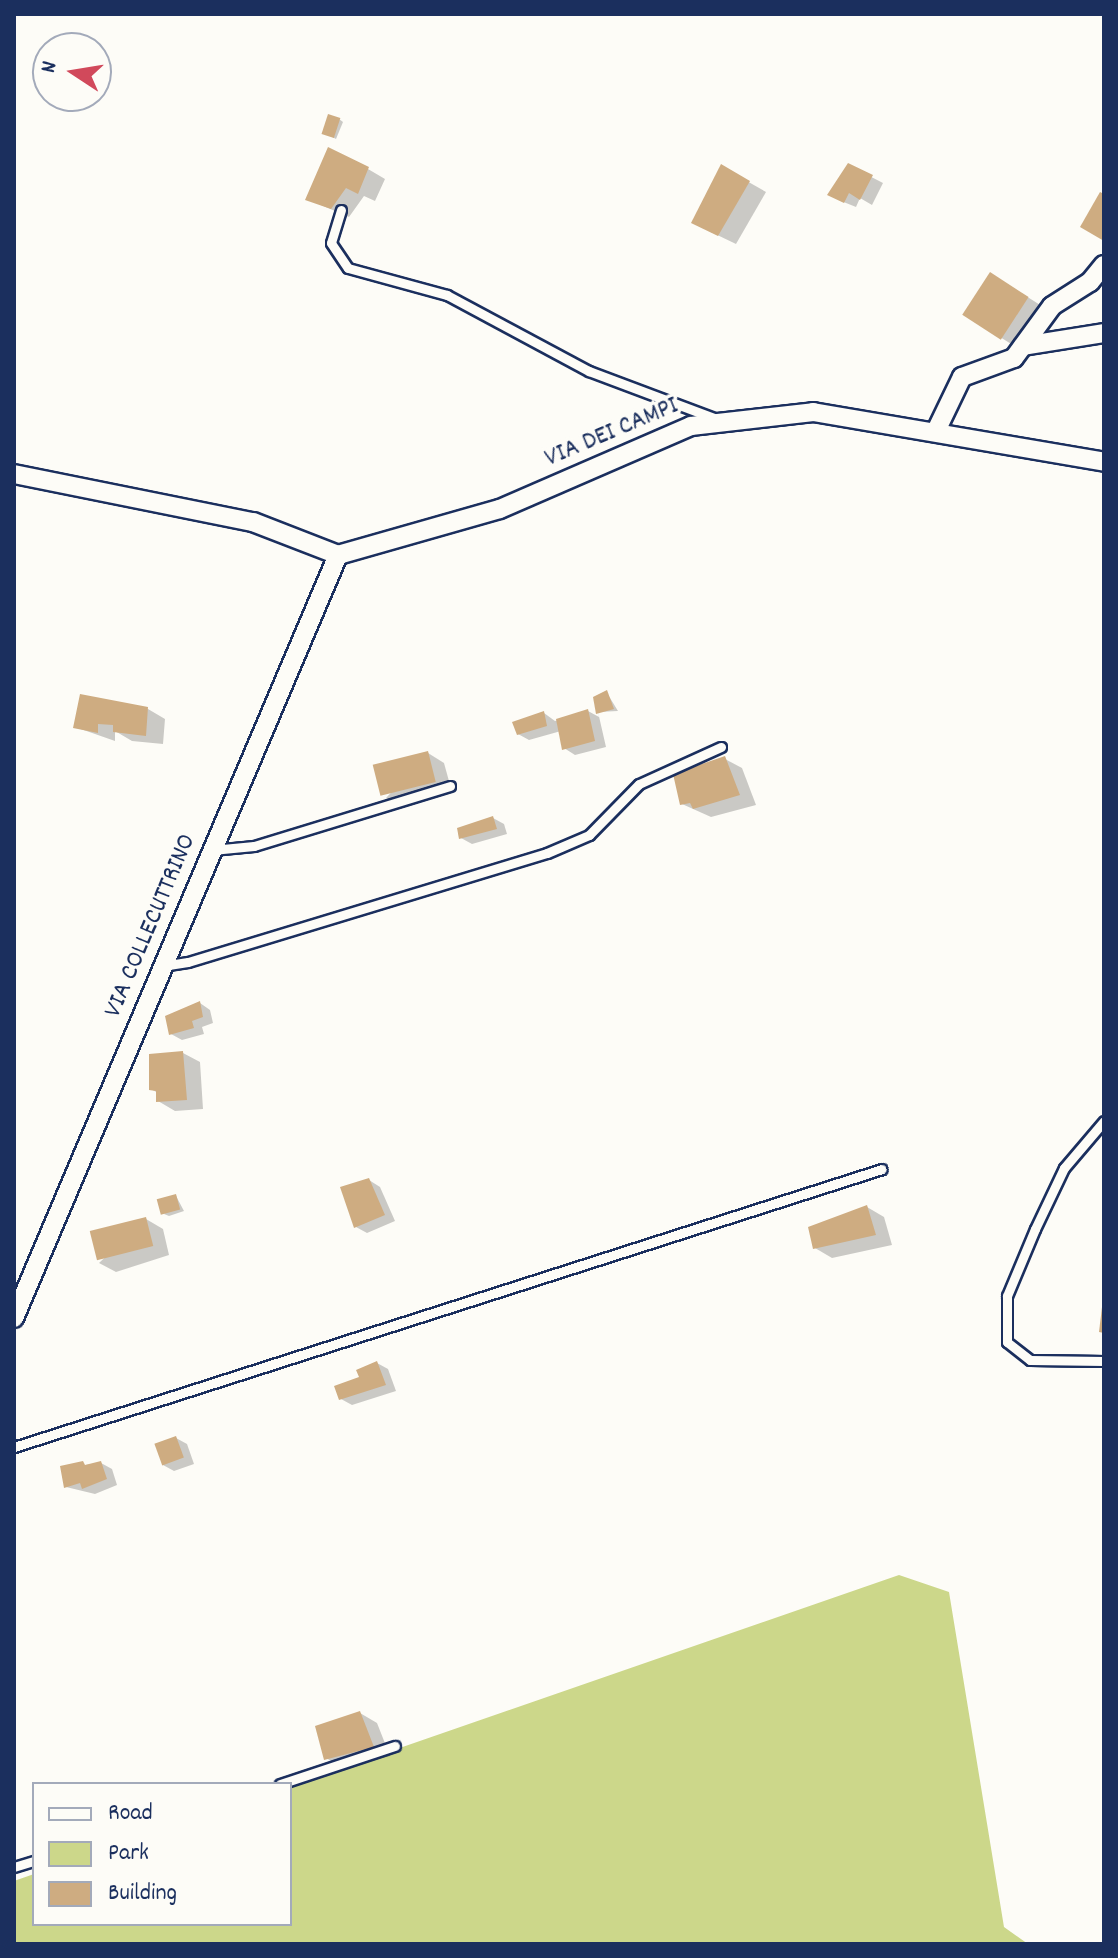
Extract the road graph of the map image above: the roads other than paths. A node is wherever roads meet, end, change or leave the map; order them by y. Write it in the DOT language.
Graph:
graph roads {
  1 [pos="341,210"];
  2 [pos="1104,265"];
  3 [pos="1104,333"];
  4 [pos="1023,346"];
  5 [pos="725,422"];
  6 [pos="936,431"];
  7 [pos="1104,462"];
  8 [pos="14,474"];
  9 [pos="338,555"];
  10 [pos="721,747"];
  11 [pos="450,786"];
  12 [pos="212,850"];
  13 [pos="162,966"];
  14 [pos="1104,1121"];
  15 [pos="882,1169"];
  16 [pos="14,1318"];
  17 [pos="1104,1361"];
  18 [pos="14,1447"];
  19 [pos="395,1746"];
  20 [pos="286,1782"];
  1 -- 5 [label="lane"];
  2 -- 4 [label="street"];
  3 -- 4 [label="street"];
  4 -- 6 [label="street"];
  5 -- 6 [label="street, VIA DEI CAMPI"];
  5 -- 9 [label="street, VIA DEI CAMPI"];
  6 -- 7 [label="street, VIA DEI CAMPI"];
  8 -- 9 [label="street"];
  9 -- 12 [label="street, VIA COLLECUTTRINO"];
  10 -- 13 [label="lane"];
  11 -- 12 [label="lane"];
  12 -- 13 [label="street, VIA COLLECUTTRINO"];
  13 -- 16 [label="street, VIA COLLECUTTRINO"];
  14 -- 17 [label="lane"];
  15 -- 18 [label="lane"];
  19 -- 20 [label="lane"];
}
